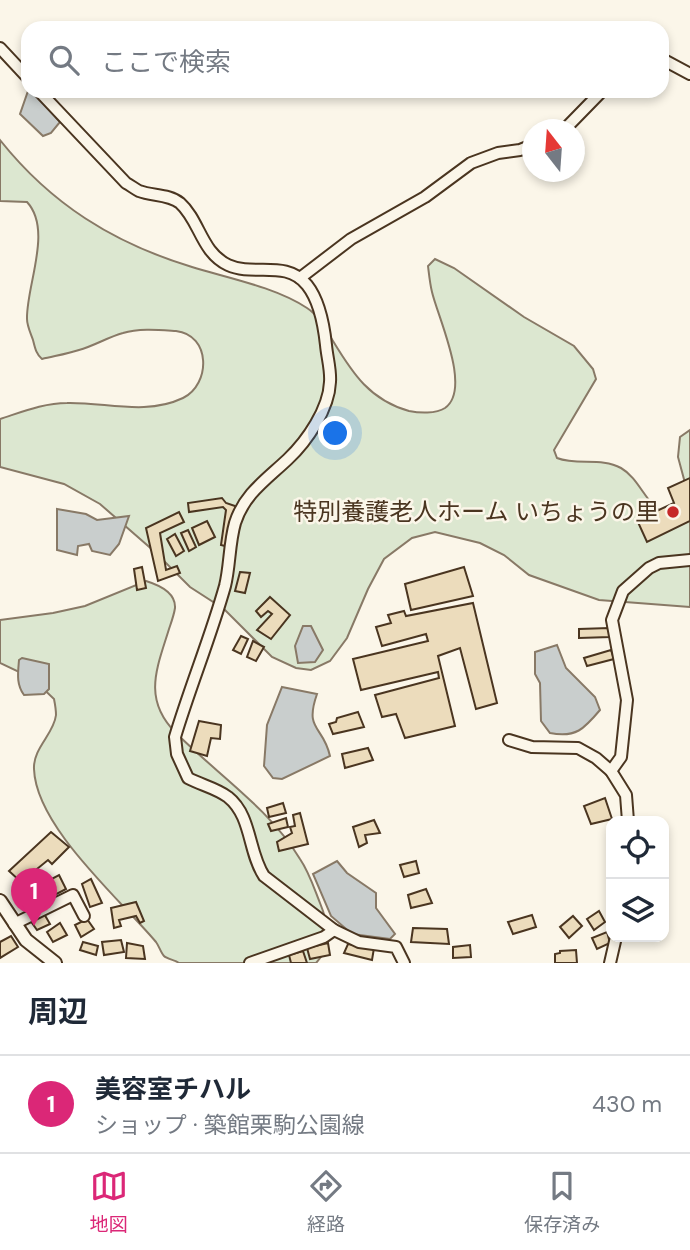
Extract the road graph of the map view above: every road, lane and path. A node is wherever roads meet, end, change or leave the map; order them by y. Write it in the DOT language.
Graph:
graph roads {
  1 [pos="0,48"];
  2 [pos="669,63"];
  3 [pos="21,70"];
  4 [pos="690,74"];
  5 [pos="47,98"];
  6 [pos="595,98"];
  7 [pos="575,119"];
  8 [pos="522,149"];
  9 [pos="300,278"];
  10 [pos="690,560"];
  11 [pos="509,740"];
  12 [pos="611,771"];
  13 [pos="628,816"];
  14 [pos="0,901"];
  15 [pos="84,916"];
  16 [pos="13,924"];
  17 [pos="334,930"];
  18 [pos="616,942"];
  19 [pos="55,963"];
  20 [pos="250,963"];
  21 [pos="404,963"];
  22 [pos="610,963"];
  1 -- 3 [label="street"];
  2 -- 4 [label="street"];
  5 -- 9 [label="street"];
  6 -- 7 [label="street"];
  8 -- 9 [label="street"];
  9 -- 17 [label="street"];
  10 -- 12 [label="street"];
  11 -- 12 [label="street"];
  12 -- 13 [label="street"];
  14 -- 16 [label="main road"];
  15 -- 16 [label="street"];
  16 -- 19 [label="main road"];
  17 -- 20 [label="street"];
  17 -- 21 [label="street"];
  18 -- 22 [label="street"];
}
